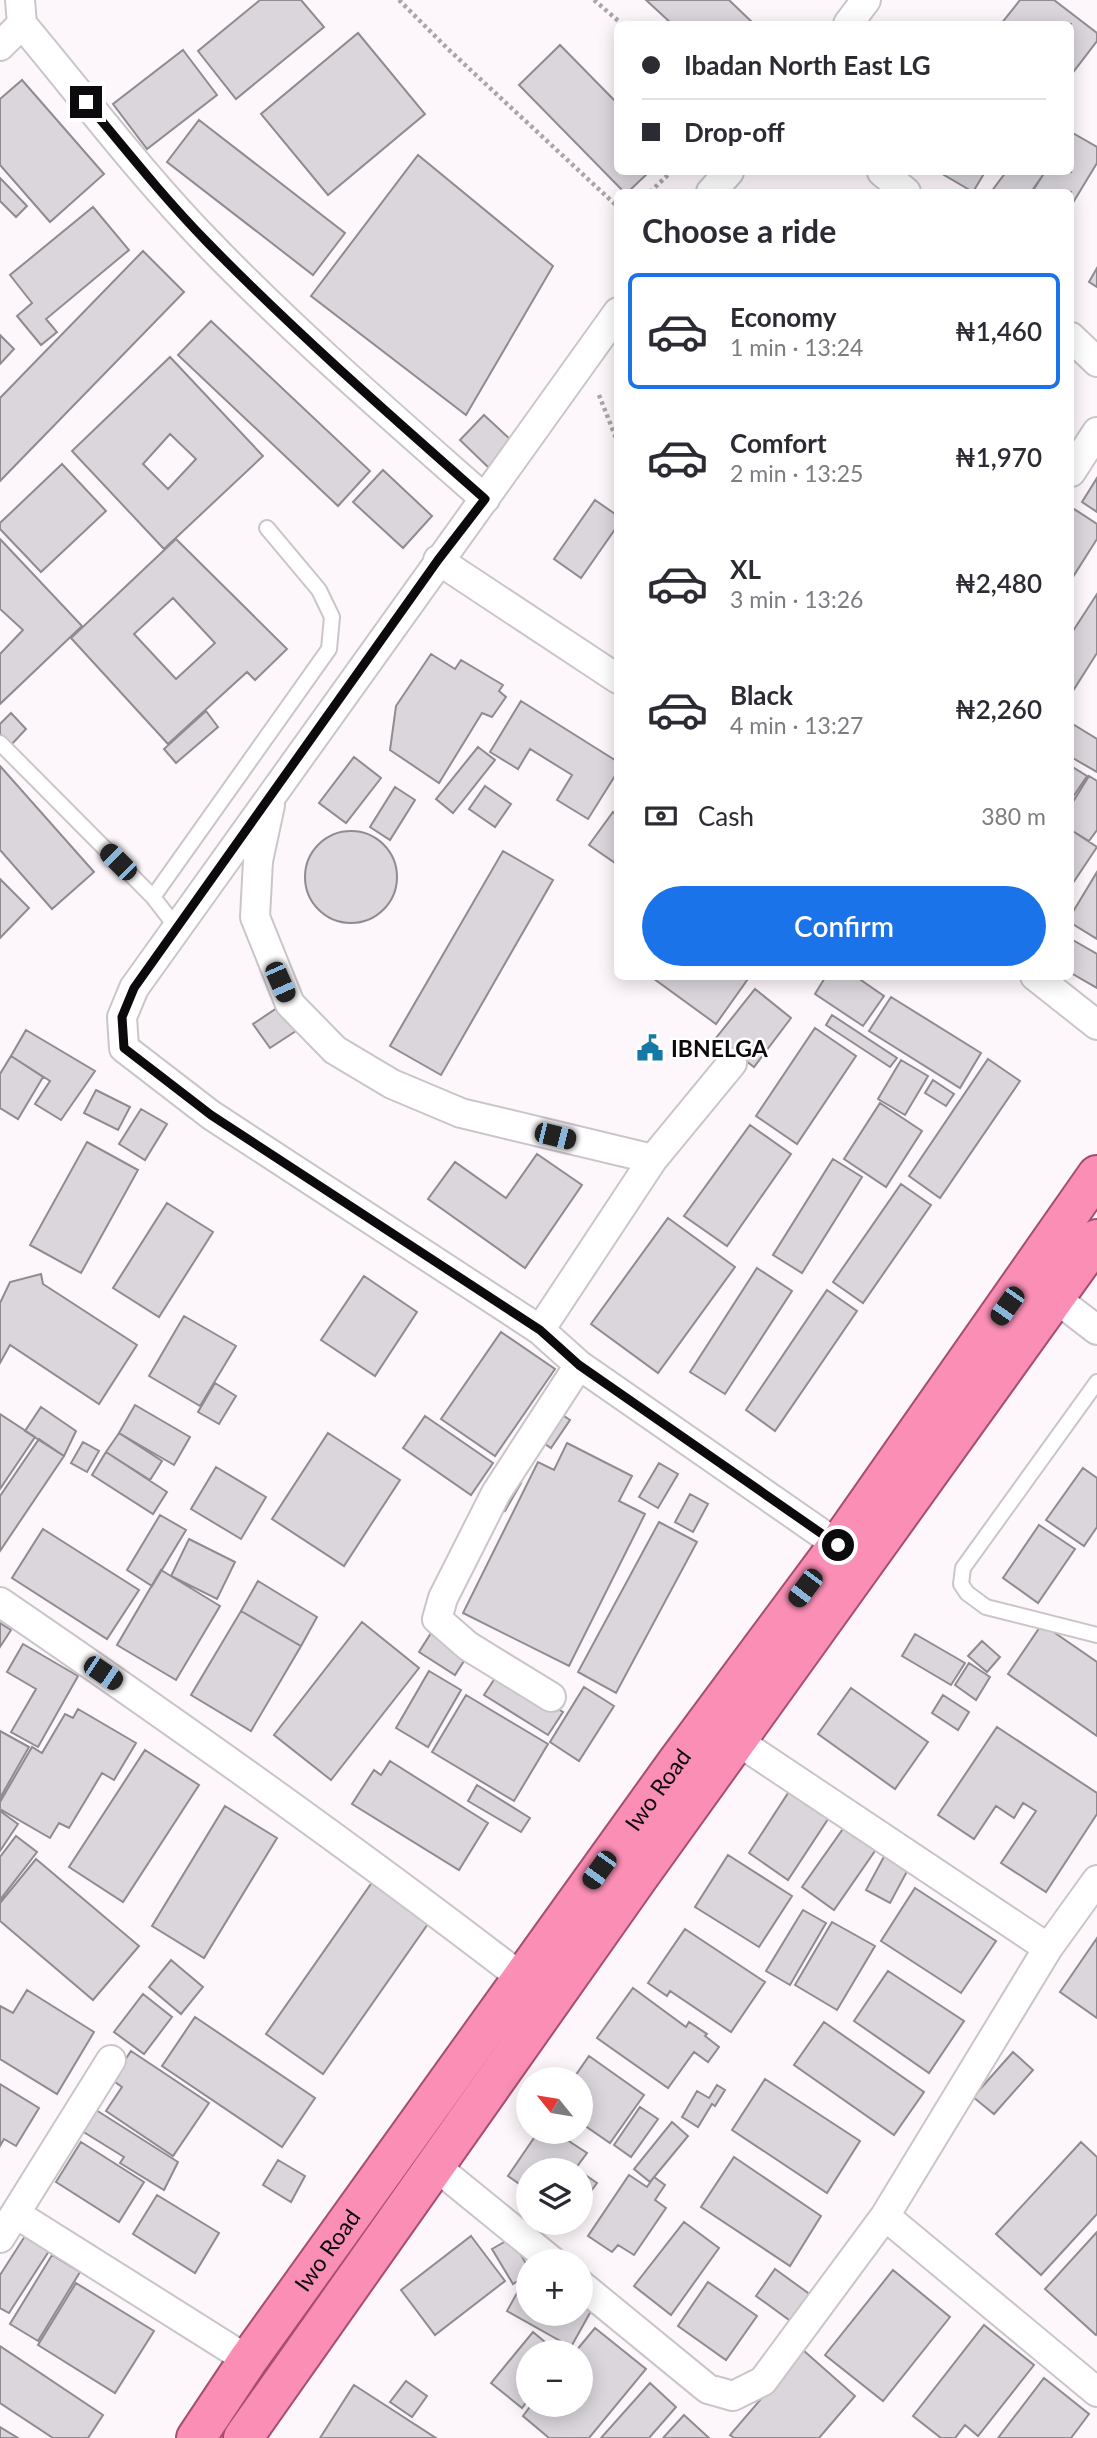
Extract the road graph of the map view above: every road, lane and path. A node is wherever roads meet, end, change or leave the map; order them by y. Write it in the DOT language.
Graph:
graph roads {
  1 [pos="400,0"];
  2 [pos="594,0"];
  3 [pos="866,0"];
  4 [pos="21,12"];
  5 [pos="618,21"];
  6 [pos="850,21"];
  7 [pos="0,46"];
  8 [pos="668,175"];
  9 [pos="726,175"];
  10 [pos="886,175"];
  11 [pos="653,189"];
  12 [pos="714,189"];
  13 [pos="902,189"];
  14 [pos="614,203"];
  15 [pos="614,317"];
  16 [pos="1074,340"];
  17 [pos="585,357"];
  18 [pos="1097,362"];
  19 [pos="1097,432"];
  20 [pos="614,433"];
  21 [pos="1074,467"];
  22 [pos="485,499"];
  23 [pos="267,528"];
  24 [pos="438,560"];
  25 [pos="614,675"];
  26 [pos="0,743"];
  27 [pos="273,793"];
  28 [pos="153,897"];
  29 [pos="177,928"];
  30 [pos="1040,980"];
  31 [pos="1097,1024"];
  32 [pos="732,1063"];
  33 [pos="653,1159"];
  34 [pos="1097,1175"];
  35 [pos="1097,1239"];
  36 [pos="1054,1297"];
  37 [pos="540,1330"];
  38 [pos="1097,1330"];
  39 [pos="579,1365"];
  40 [pos="1097,1382"];
  41 [pos="838,1545"];
  42 [pos="0,1602"];
  43 [pos="1097,1635"];
  44 [pos="551,1697"];
  45 [pos="736,1741"];
  46 [pos="1097,1880"];
  47 [pos="1048,1948"];
  48 [pos="522,1978"];
  49 [pos="111,2060"];
  50 [pos="434,2165"];
  51 [pos="16,2214"];
  52 [pos="885,2216"];
  53 [pos="0,2238"];
  54 [pos="537,2249"];
  55 [pos="593,2295"];
  56 [pos="248,2360"];
  57 [pos="1097,2392"];
  58 [pos="196,2438"];
  59 [pos="243,2438"];
  1 -- 14 [label="path"];
  2 -- 5 [label="path"];
  3 -- 6 [label="street"];
  4 -- 7 [label="street"];
  4 -- 22 [label="street"];
  8 -- 11 [label="path"];
  9 -- 12 [label="street"];
  10 -- 13 [label="street"];
  15 -- 17 [label="street"];
  16 -- 18 [label="street"];
  17 -- 20 [label="path"];
  17 -- 22 [label="street"];
  19 -- 21 [label="street"];
  22 -- 24 [label="street"];
  23 -- 28 [label="lane"];
  24 -- 25 [label="street"];
  24 -- 27 [label="street"];
  26 -- 28 [label="lane"];
  27 -- 29 [label="street"];
  27 -- 33 [label="street"];
  28 -- 29 [label="lane"];
  29 -- 37 [label="street"];
  30 -- 31 [label="street"];
  32 -- 33 [label="street"];
  33 -- 37 [label="street"];
  34 -- 41 [label="highway, Iwo Road"];
  35 -- 36 [label="highway, Iwo Road"];
  36 -- 38 [label="street"];
  36 -- 45 [label="highway, Iwo Road"];
  37 -- 39 [label="street"];
  39 -- 41 [label="street"];
  39 -- 44 [label="street"];
  40 -- 43 [label="lane"];
  41 -- 48 [label="highway, Iwo Road"];
  42 -- 48 [label="street"];
  45 -- 47 [label="street"];
  45 -- 50 [label="highway, Iwo Road"];
  46 -- 47 [label="street"];
  47 -- 52 [label="street"];
  48 -- 56 [label="highway, Iwo Road"];
  49 -- 51 [label="street"];
  50 -- 54 [label="street"];
  50 -- 59 [label="highway, Iwo Road"];
  51 -- 53 [label="street"];
  51 -- 56 [label="street"];
  52 -- 55 [label="street"];
  52 -- 57 [label="street"];
  56 -- 58 [label="highway, Iwo Road"];
}
